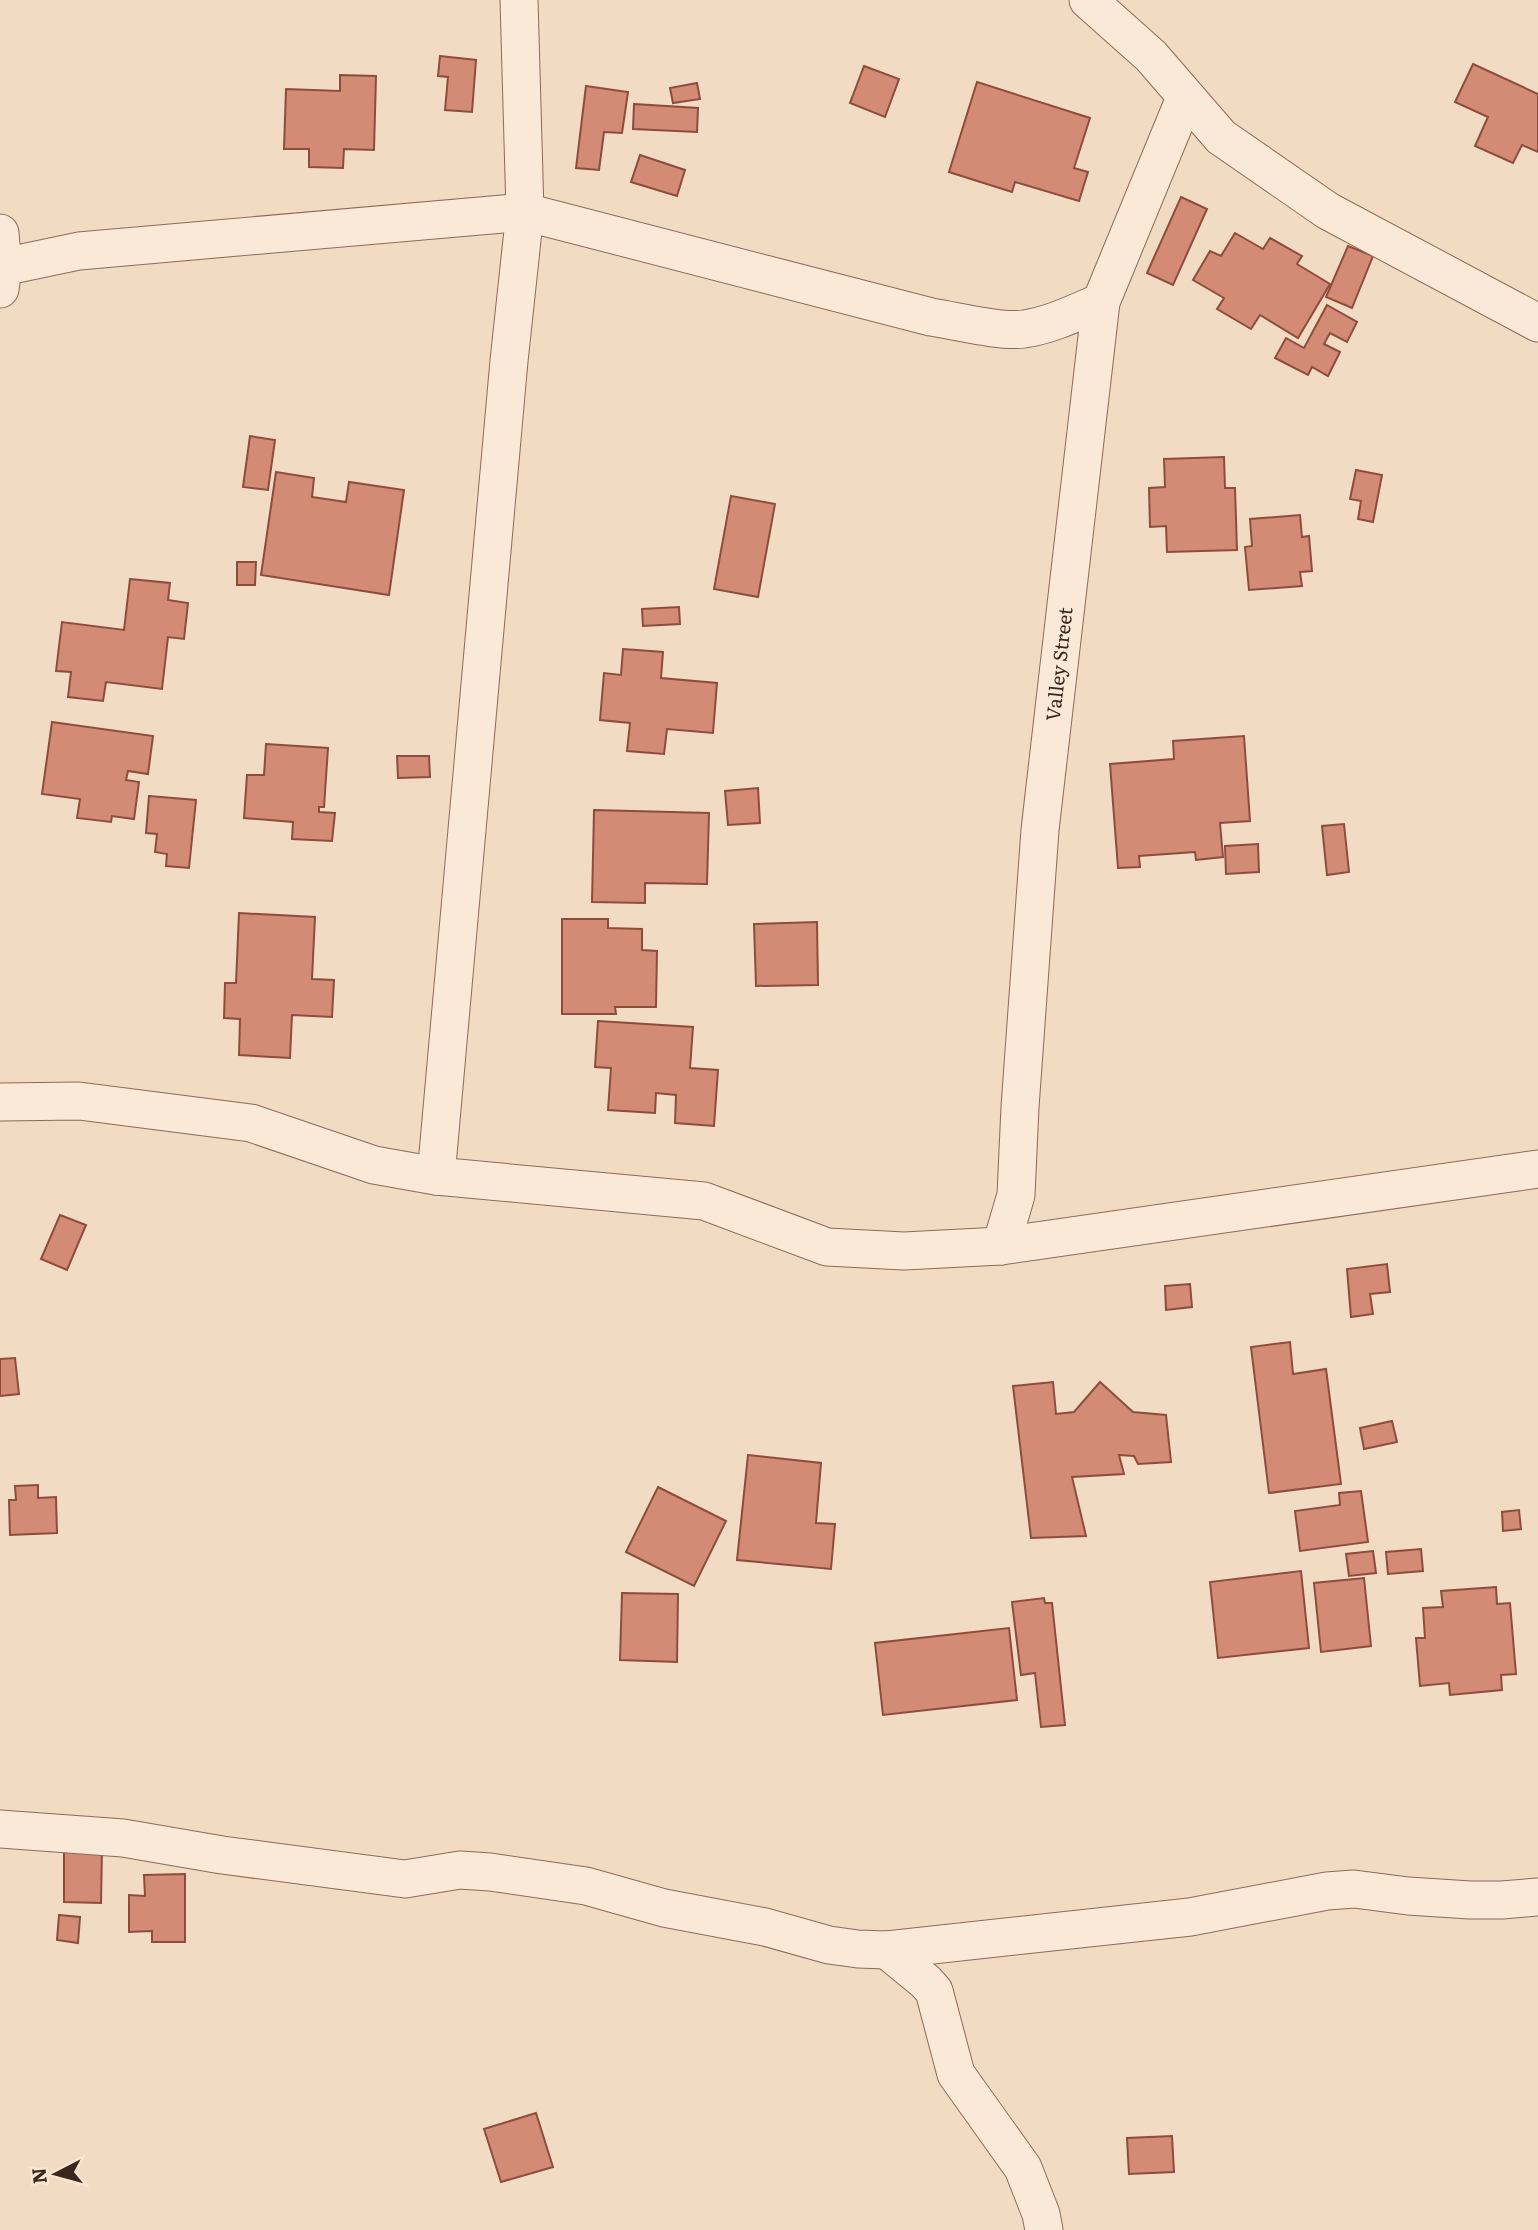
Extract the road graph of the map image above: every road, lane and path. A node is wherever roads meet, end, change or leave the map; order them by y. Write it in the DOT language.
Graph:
graph roads {
  1 [pos="519,0"];
  2 [pos="1088,0"];
  3 [pos="1185,98"];
  4 [pos="525,212"];
  5 [pos="1,263"];
  6 [pos="1101,302"];
  7 [pos="1538,323"];
  8 [pos="0,1101"];
  9 [pos="1538,1169"];
  10 [pos="436,1176"];
  11 [pos="1001,1246"];
  12 [pos="0,1829"];
  13 [pos="1538,1896"];
  14 [pos="887,1950"];
  15 [pos="1044,2230"];
  1 -- 4 [label="street"];
  2 -- 3 [label="street"];
  3 -- 6 [label="street, Valley Street"];
  3 -- 7 [label="street"];
  4 -- 5 [label="street"];
  4 -- 6 [label="street"];
  4 -- 10 [label="street"];
  6 -- 11 [label="street, Valley Street"];
  8 -- 10 [label="street"];
  9 -- 11 [label="street"];
  10 -- 11 [label="street"];
  12 -- 14 [label="street"];
  13 -- 14 [label="street"];
  14 -- 15 [label="street"];
}
